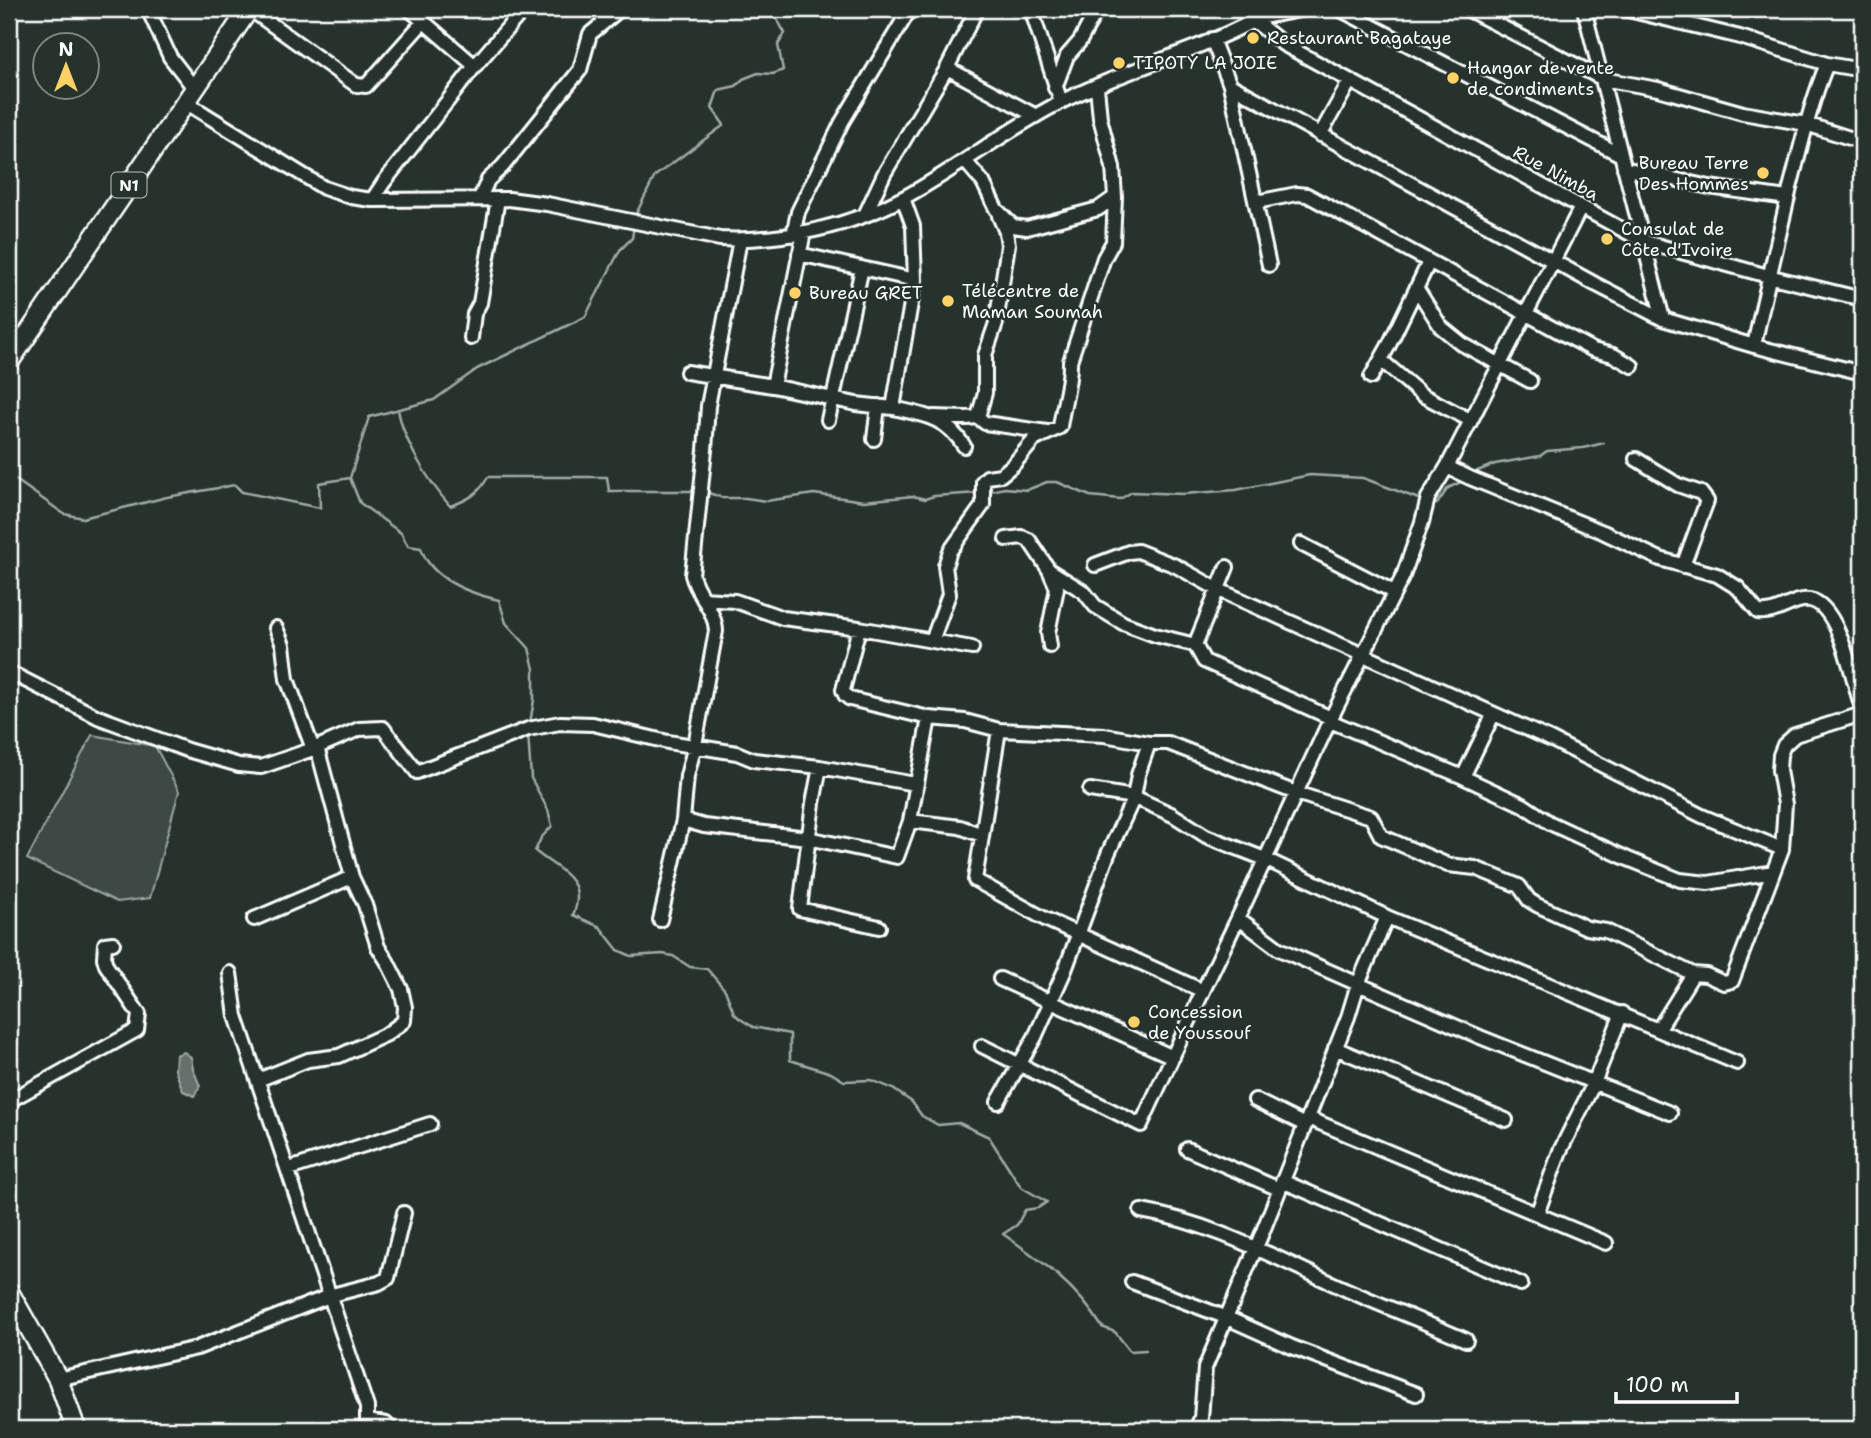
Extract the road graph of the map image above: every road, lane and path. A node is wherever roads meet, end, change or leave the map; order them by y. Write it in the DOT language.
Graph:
graph roads {
  1 [pos="148,9"];
  2 [pos="250,9"];
  3 [pos="524,9"];
  4 [pos="620,9"];
  5 [pos="909,9"];
  6 [pos="977,9"];
  7 [pos="1031,9"];
  8 [pos="1097,9"];
  9 [pos="1305,9"];
  10 [pos="1339,9"];
  11 [pos="1467,9"];
  12 [pos="1584,9"];
  13 [pos="1624,9"];
  14 [pos="412,10"];
  15 [pos="1257,18"];
  16 [pos="424,21"];
  17 [pos="1212,39"];
  18 [pos="1826,64"];
  19 [pos="475,66"];
  20 [pos="947,68"];
  21 [pos="1862,70"];
  22 [pos="1603,79"];
  23 [pos="1350,81"];
  24 [pos="1230,85"];
  25 [pos="1097,87"];
  26 [pos="1055,88"];
  27 [pos="189,95"];
  28 [pos="1061,102"];
  29 [pos="1036,116"];
  30 [pos="1806,124"];
  31 [pos="1320,135"];
  32 [pos="1862,142"];
  33 [pos="1621,155"];
  34 [pos="965,161"];
  35 [pos="1625,168"];
  36 [pos="1115,197"];
  37 [pos="480,198"];
  38 [pos="903,198"];
  39 [pos="1788,198"];
  40 [pos="498,199"];
  41 [pos="373,200"];
  42 [pos="1256,202"];
  43 [pos="1581,207"];
  44 [pos="996,209"];
  45 [pos="865,215"];
  46 [pos="798,233"];
  47 [pos="740,240"];
  48 [pos="1645,242"];
  49 [pos="799,254"];
  50 [pos="1552,260"];
  51 [pos="1429,262"];
  52 [pos="1269,265"];
  53 [pos="862,268"];
  54 [pos="1768,276"];
  55 [pos="915,280"];
  56 [pos="1417,289"];
  57 [pos="1862,299"];
  58 [pos="1525,314"];
  59 [pos="1663,319"];
  60 [pos="471,338"];
  61 [pos="1754,346"];
  62 [pos="1381,360"];
  63 [pos="9,362"];
  64 [pos="1499,365"];
  65 [pos="1632,366"];
  66 [pos="687,372"];
  67 [pos="1862,373"];
  68 [pos="713,377"];
  69 [pos="1371,377"];
  70 [pos="1530,381"];
  71 [pos="773,386"];
  72 [pos="833,399"];
  73 [pos="878,406"];
  74 [pos="893,408"];
  75 [pos="933,416"];
  76 [pos="978,416"];
  77 [pos="828,420"];
  78 [pos="1470,420"];
  79 [pos="1050,432"];
  80 [pos="874,439"];
  81 [pos="964,446"];
  82 [pos="1636,459"];
  83 [pos="1447,467"];
  84 [pos="1006,539"];
  85 [pos="1301,544"];
  86 [pos="1095,565"];
  87 [pos="1683,566"];
  88 [pos="1227,567"];
  89 [pos="1049,570"];
  90 [pos="1219,590"];
  91 [pos="1394,592"];
  92 [pos="703,599"];
  93 [pos="276,628"];
  94 [pos="859,628"];
  95 [pos="932,641"];
  96 [pos="1195,645"];
  97 [pos="1050,646"];
  98 [pos="971,648"];
  99 [pos="1362,653"];
  100 [pos="9,672"];
  101 [pos="1862,708"];
  102 [pos="1862,714"];
  103 [pos="1493,715"];
  104 [pos="929,718"];
  105 [pos="1330,720"];
  106 [pos="999,730"];
  107 [pos="1149,743"];
  108 [pos="695,745"];
  109 [pos="315,748"];
  110 [pos="820,767"];
  111 [pos="1463,777"];
  112 [pos="915,784"];
  113 [pos="1090,790"];
  114 [pos="1296,793"];
  115 [pos="1134,797"];
  116 [pos="683,820"];
  117 [pos="910,821"];
  118 [pos="982,835"];
  119 [pos="808,838"];
  120 [pos="1782,849"];
  121 [pos="1265,859"];
  122 [pos="1773,872"];
  123 [pos="352,877"];
  124 [pos="1387,917"];
  125 [pos="1238,918"];
  126 [pos="254,919"];
  127 [pos="660,920"];
  128 [pos="879,926"];
  129 [pos="1080,934"];
  130 [pos="113,943"];
  131 [pos="230,973"];
  132 [pos="1693,974"];
  133 [pos="1000,979"];
  134 [pos="1359,984"];
  135 [pos="1203,991"];
  136 [pos="1052,1000"];
  137 [pos="1622,1013"];
  138 [pos="1658,1030"];
  139 [pos="982,1046"];
  140 [pos="1335,1048"];
  141 [pos="1173,1057"];
  142 [pos="1738,1063"];
  143 [pos="1020,1064"];
  144 [pos="258,1080"];
  145 [pos="1594,1083"];
  146 [pos="1255,1100"];
  147 [pos="9,1101"];
  148 [pos="998,1102"];
  149 [pos="1670,1113"];
  150 [pos="1506,1120"];
  151 [pos="1306,1122"];
  152 [pos="430,1124"];
  153 [pos="1187,1150"];
  154 [pos="289,1169"];
  155 [pos="1280,1185"];
  156 [pos="1141,1211"];
  157 [pos="404,1213"];
  158 [pos="1536,1214"];
  159 [pos="1606,1243"];
  160 [pos="1256,1248"];
  161 [pos="1132,1282"];
  162 [pos="1521,1284"];
  163 [pos="9,1292"];
  164 [pos="332,1295"];
  165 [pos="1226,1317"];
  166 [pos="1466,1340"];
  167 [pos="58,1379"];
  168 [pos="1416,1394"];
  169 [pos="76,1429"];
  170 [pos="391,1429"];
  171 [pos="1196,1429"];
  1 -- 27 [label="street"];
  2 -- 16 [label="street"];
  2 -- 27 [label="highway, N1"];
  3 -- 19 [label="street"];
  4 -- 37 [label="street"];
  5 -- 46 [label="street"];
  6 -- 20 [label="street"];
  7 -- 26 [label="street"];
  8 -- 26 [label="street"];
  9 -- 15 [label="street"];
  10 -- 33 [label="street"];
  11 -- 22 [label="street"];
  12 -- 22 [label="street"];
  13 -- 18 [label="street"];
  14 -- 16 [label="street"];
  15 -- 17 [label="street"];
  15 -- 23 [label="street, Rue Nimba"];
  16 -- 19 [label="street"];
  17 -- 24 [label="street"];
  17 -- 25 [label="street"];
  18 -- 21 [label="street"];
  18 -- 30 [label="street"];
  19 -- 41 [label="street"];
  20 -- 29 [label="street"];
  20 -- 45 [label="street"];
  22 -- 30 [label="street"];
  22 -- 33 [label="street"];
  23 -- 31 [label="street"];
  23 -- 43 [label="street, Rue Nimba"];
  24 -- 31 [label="street"];
  24 -- 42 [label="street"];
  25 -- 28 [label="street"];
  25 -- 36 [label="street"];
  26 -- 28 [label="street"];
  27 -- 41 [label="street"];
  27 -- 63 [label="highway, N1"];
  28 -- 29 [label="street"];
  29 -- 34 [label="street"];
  30 -- 32 [label="street"];
  30 -- 39 [label="street"];
  31 -- 50 [label="street"];
  33 -- 35 [label="street"];
  34 -- 38 [label="street"];
  34 -- 44 [label="street"];
  35 -- 39 [label="street"];
  35 -- 48 [label="street"];
  36 -- 44 [label="street"];
  36 -- 79 [label="street"];
  37 -- 40 [label="street"];
  37 -- 41 [label="street"];
  38 -- 45 [label="street"];
  38 -- 55 [label="street"];
  39 -- 54 [label="street"];
  40 -- 47 [label="street"];
  40 -- 60 [label="street"];
  42 -- 51 [label="street"];
  42 -- 52 [label="street"];
  43 -- 48 [label="street, Rue Nimba"];
  43 -- 50 [label="street"];
  44 -- 76 [label="street"];
  45 -- 46 [label="street"];
  46 -- 47 [label="street"];
  46 -- 49 [label="street"];
  47 -- 68 [label="street"];
  48 -- 54 [label="street, Rue Nimba"];
  48 -- 59 [label="street"];
  49 -- 53 [label="street"];
  49 -- 71 [label="street"];
  50 -- 58 [label="street"];
  50 -- 59 [label="street"];
  51 -- 56 [label="street"];
  51 -- 58 [label="street"];
  53 -- 55 [label="street"];
  53 -- 72 [label="street"];
  54 -- 57 [label="street, Rue Nimba"];
  54 -- 61 [label="street"];
  55 -- 74 [label="street"];
  56 -- 62 [label="street"];
  56 -- 64 [label="street"];
  58 -- 64 [label="street"];
  58 -- 65 [label="street"];
  59 -- 61 [label="street"];
  61 -- 67 [label="street"];
  62 -- 69 [label="street"];
  62 -- 78 [label="street"];
  64 -- 70 [label="street"];
  64 -- 78 [label="street"];
  66 -- 68 [label="street"];
  68 -- 71 [label="street"];
  68 -- 92 [label="street"];
  71 -- 72 [label="street"];
  72 -- 73 [label="street"];
  72 -- 77 [label="street"];
  73 -- 74 [label="street"];
  73 -- 80 [label="street"];
  74 -- 75 [label="street"];
  75 -- 76 [label="street"];
  75 -- 81 [label="street"];
  76 -- 79 [label="street"];
  78 -- 83 [label="street"];
  79 -- 95 [label="street"];
  82 -- 87 [label="street"];
  83 -- 87 [label="street"];
  83 -- 91 [label="street"];
  84 -- 89 [label="street"];
  85 -- 91 [label="street"];
  86 -- 90 [label="street"];
  87 -- 101 [label="street"];
  88 -- 90 [label="street"];
  89 -- 96 [label="street"];
  89 -- 97 [label="street"];
  90 -- 96 [label="street"];
  90 -- 99 [label="street"];
  91 -- 99 [label="street"];
  92 -- 94 [label="street"];
  92 -- 108 [label="street"];
  93 -- 109 [label="street"];
  94 -- 95 [label="street"];
  94 -- 104 [label="street"];
  95 -- 98 [label="street"];
  96 -- 105 [label="street"];
  99 -- 103 [label="street"];
  99 -- 105 [label="street"];
  100 -- 109 [label="street"];
  102 -- 120 [label="street"];
  103 -- 111 [label="street"];
  103 -- 120 [label="street"];
  104 -- 106 [label="street"];
  104 -- 112 [label="street"];
  105 -- 111 [label="street"];
  105 -- 114 [label="street"];
  106 -- 107 [label="street"];
  106 -- 118 [label="street"];
  107 -- 114 [label="street"];
  107 -- 115 [label="street"];
  108 -- 109 [label="street"];
  108 -- 110 [label="street"];
  108 -- 116 [label="street"];
  109 -- 123 [label="street"];
  110 -- 112 [label="street"];
  110 -- 119 [label="street"];
  111 -- 122 [label="street"];
  112 -- 117 [label="street"];
  113 -- 115 [label="street"];
  114 -- 121 [label="street"];
  114 -- 132 [label="street"];
  115 -- 121 [label="street"];
  115 -- 129 [label="street"];
  116 -- 119 [label="street"];
  116 -- 127 [label="street"];
  117 -- 118 [label="street"];
  117 -- 119 [label="street"];
  118 -- 129 [label="street"];
  119 -- 128 [label="street"];
  120 -- 122 [label="street"];
  121 -- 124 [label="street"];
  121 -- 125 [label="street"];
  122 -- 132 [label="street"];
  123 -- 126 [label="street"];
  123 -- 144 [label="street"];
  124 -- 134 [label="street"];
  124 -- 137 [label="street"];
  125 -- 134 [label="street"];
  125 -- 135 [label="street"];
  129 -- 135 [label="street"];
  129 -- 136 [label="street"];
  130 -- 147 [label="street"];
  131 -- 144 [label="street"];
  132 -- 138 [label="street"];
  133 -- 136 [label="street"];
  134 -- 140 [label="street"];
  134 -- 145 [label="street"];
  135 -- 141 [label="street"];
  136 -- 141 [label="street"];
  136 -- 143 [label="street"];
  137 -- 138 [label="street"];
  137 -- 145 [label="street"];
  138 -- 142 [label="street"];
  139 -- 143 [label="street"];
  140 -- 150 [label="street"];
  140 -- 151 [label="street"];
  141 -- 143 [label="street"];
  143 -- 148 [label="street"];
  144 -- 154 [label="street"];
  145 -- 149 [label="street"];
  145 -- 158 [label="street"];
  146 -- 151 [label="street"];
  151 -- 155 [label="street"];
  151 -- 158 [label="street"];
  152 -- 154 [label="street"];
  153 -- 155 [label="street"];
  154 -- 164 [label="street"];
  155 -- 160 [label="street"];
  155 -- 162 [label="street"];
  156 -- 160 [label="street"];
  157 -- 164 [label="street"];
  158 -- 159 [label="street"];
  160 -- 165 [label="street"];
  160 -- 166 [label="street"];
  161 -- 165 [label="street"];
  163 -- 167 [label="highway"];
  164 -- 167 [label="street"];
  164 -- 170 [label="street"];
  165 -- 168 [label="street"];
  165 -- 171 [label="street"];
  167 -- 169 [label="highway"];
}
